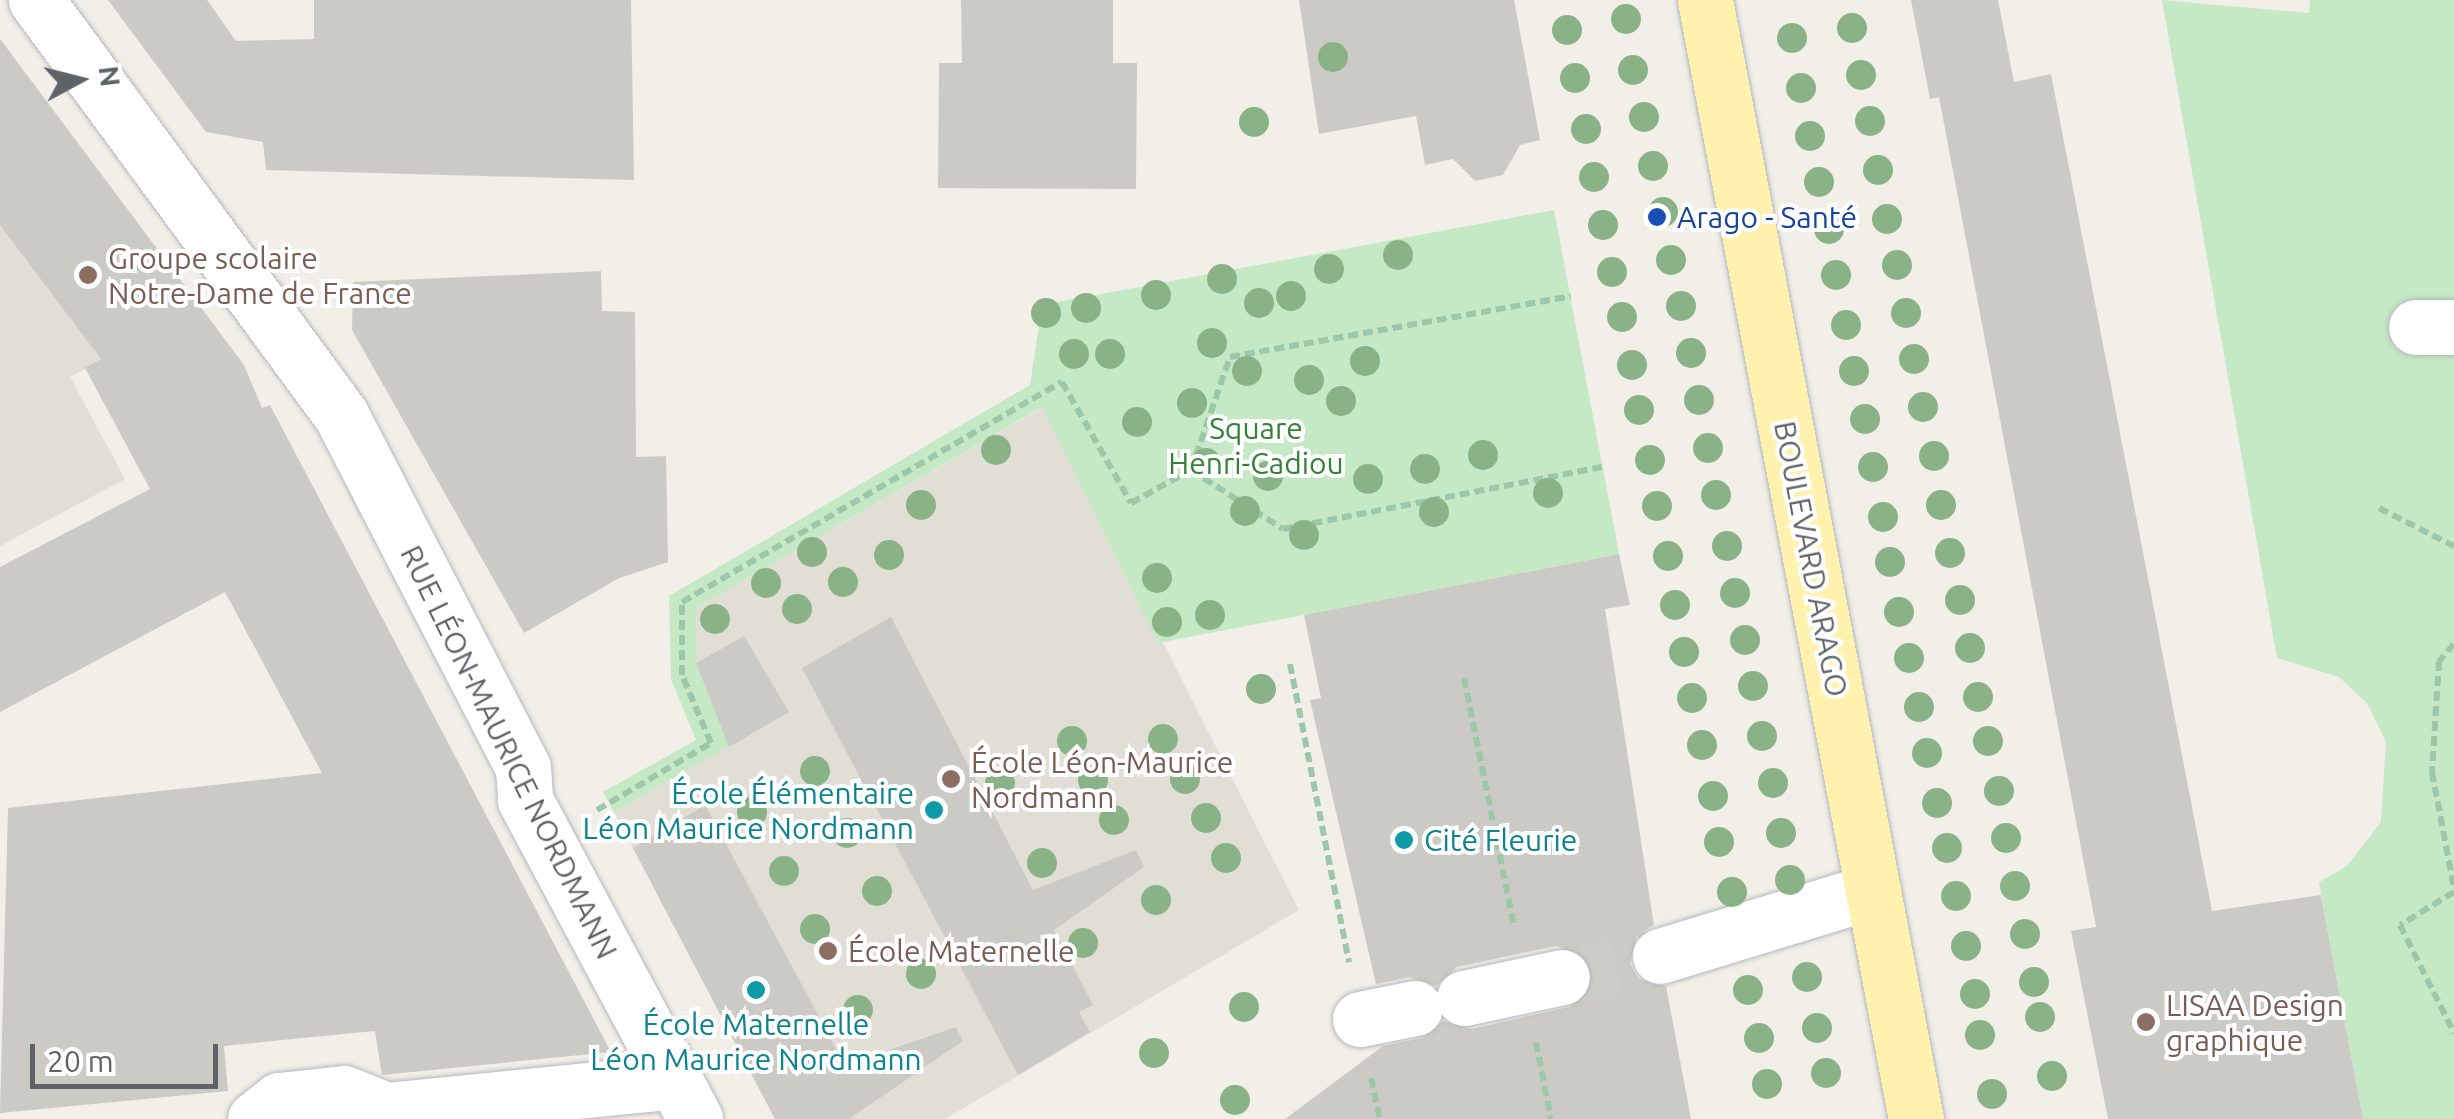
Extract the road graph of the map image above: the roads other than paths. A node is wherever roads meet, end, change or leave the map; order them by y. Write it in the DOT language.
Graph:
graph roads {
  1 [pos="36,0"];
  2 [pos="1705,0"];
  3 [pos="1873,891"];
  4 [pos="1660,956"];
  5 [pos="1544,981"];
  6 [pos="1360,1020"];
  7 [pos="684,1100"];
  8 [pos="255,1119"];
  9 [pos="1916,1119"];
  1 -- 7 [label="street, RUE LÉON-MAURICE NORDMANN"];
  2 -- 3 [label="main road, BOULEVARD ARAGO"];
  3 -- 4 [label="street"];
  3 -- 9 [label="main road, BOULEVARD ARAGO"];
  5 -- 6 [label="street"];
  7 -- 8 [label="street"];
}
